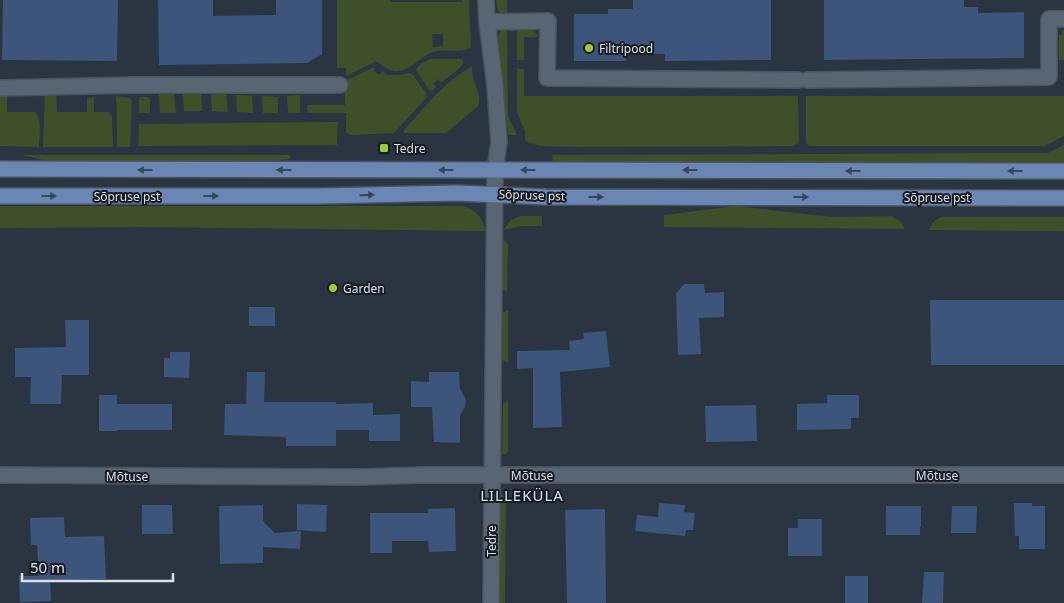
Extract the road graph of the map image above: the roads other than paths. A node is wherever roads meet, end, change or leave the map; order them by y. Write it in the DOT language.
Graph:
graph roads {
  1 [pos="486,0"];
  2 [pos="1064,19"];
  3 [pos="487,22"];
  4 [pos="340,85"];
  5 [pos="0,88"];
  6 [pos="0,169"];
  7 [pos="495,170"];
  8 [pos="1064,171"];
  9 [pos="495,194"];
  10 [pos="0,196"];
  11 [pos="1064,198"];
  12 [pos="492,475"];
  13 [pos="1064,475"];
  14 [pos="0,476"];
  15 [pos="491,603"];
  1 -- 3 [label="street, Tedre"];
  2 -- 3 [label="street"];
  3 -- 7 [label="street, Tedre"];
  4 -- 5 [label="street"];
  7 -- 6 [label="main road, Sõpruse pst, one-way"];
  8 -- 7 [label="main road, Sõpruse pst, one-way"];
  7 -- 9 [label="street, Tedre"];
  10 -- 9 [label="main road, Sõpruse pst, one-way"];
  9 -- 11 [label="main road, Sõpruse pst, one-way"];
  9 -- 12 [label="street, Tedre"];
  12 -- 13 [label="street, Mõtuse"];
  12 -- 14 [label="street, Mõtuse"];
  12 -- 15 [label="street, Tedre"];
}
